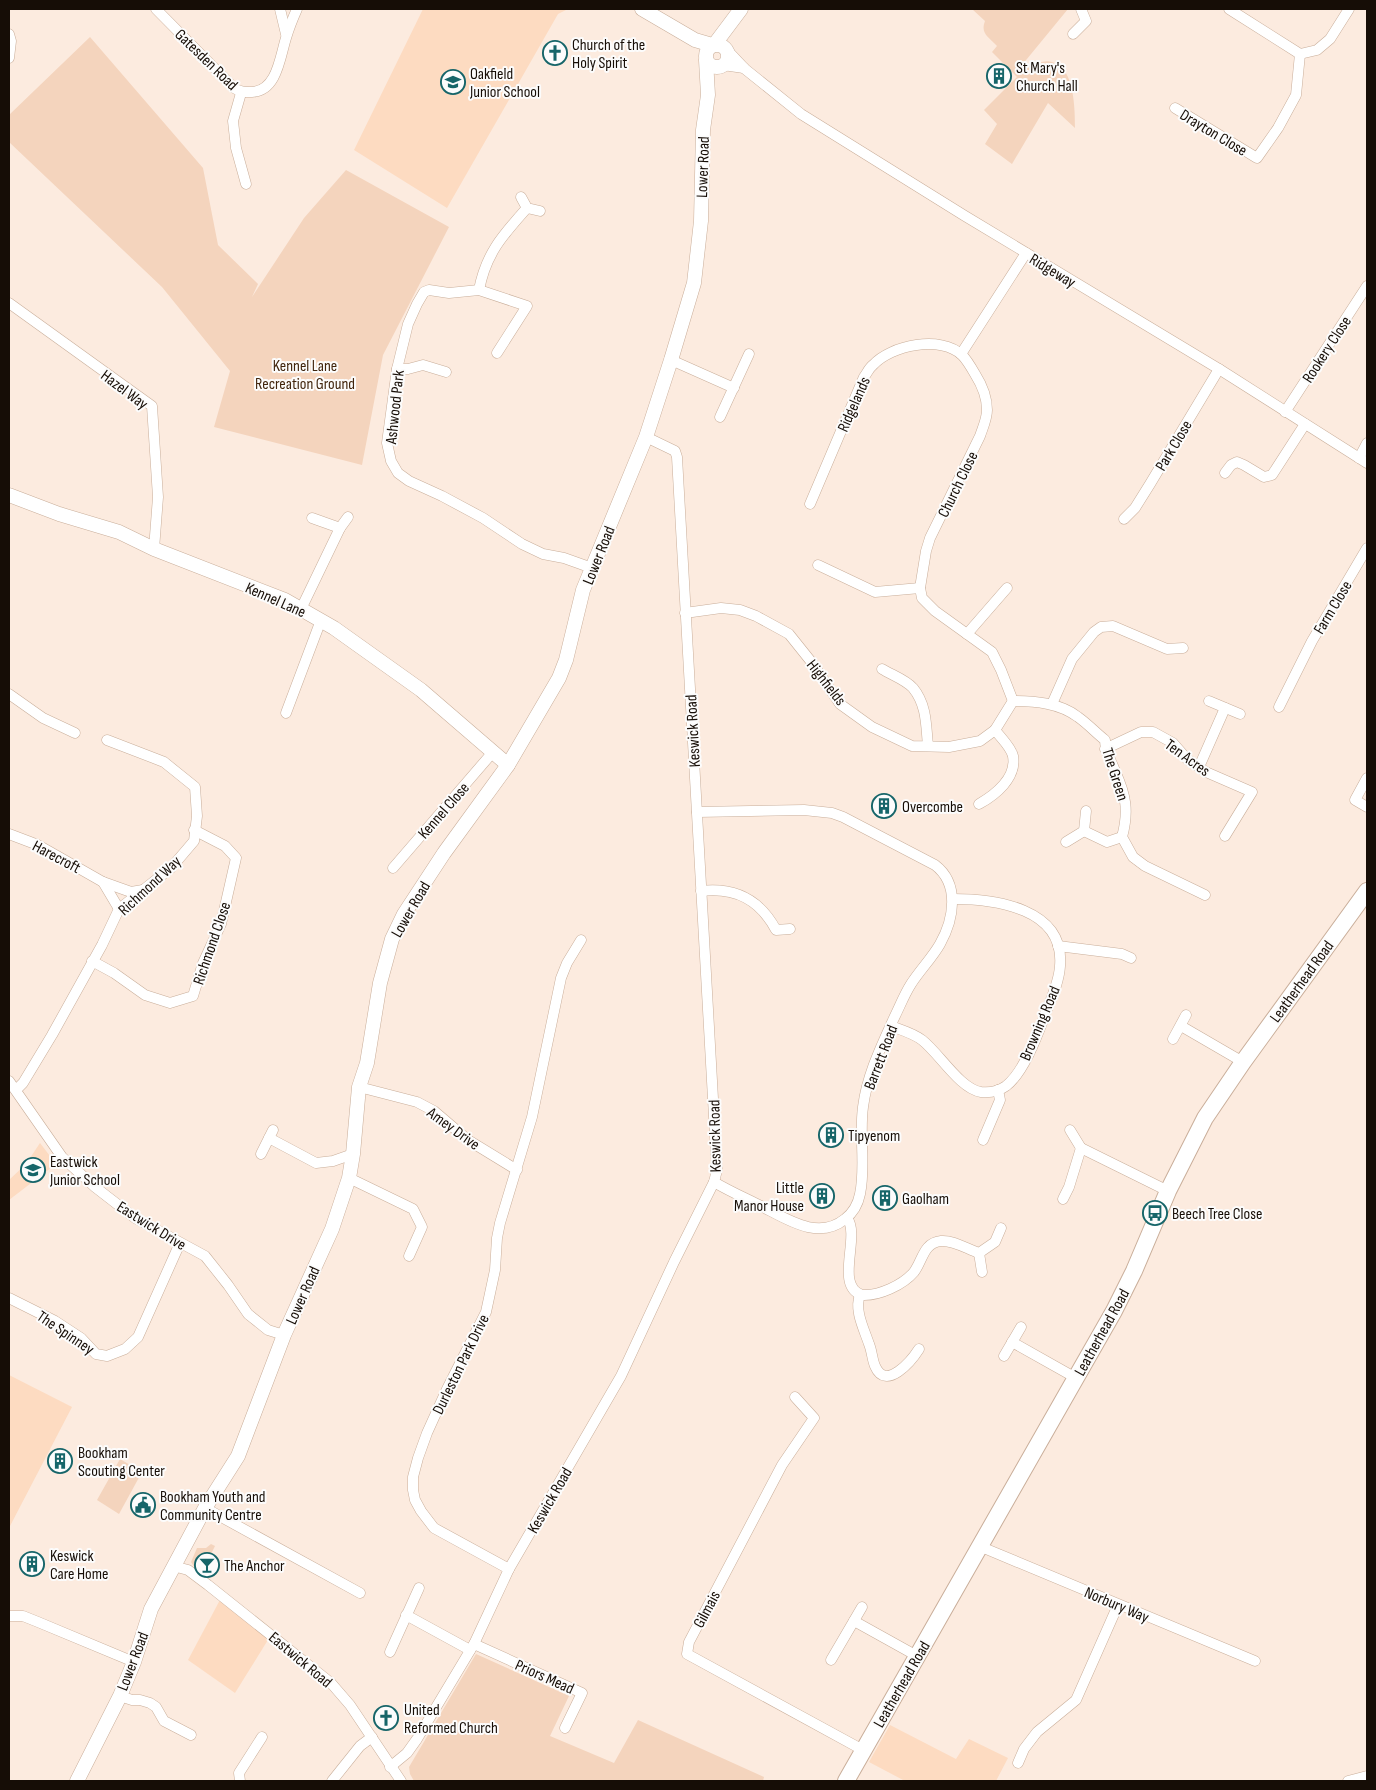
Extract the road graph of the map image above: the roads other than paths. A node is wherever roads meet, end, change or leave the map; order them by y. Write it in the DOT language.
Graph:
graph roads {
  1 [pos="156,9"];
  2 [pos="280,9"];
  3 [pos="297,9"];
  4 [pos="642,9"];
  5 [pos="741,9"];
  6 [pos="1081,9"];
  7 [pos="1229,9"];
  8 [pos="1349,9"];
  9 [pos="9,34"];
  10 [pos="1073,34"];
  11 [pos="286,35"];
  12 [pos="715,51"];
  13 [pos="1300,54"];
  14 [pos="9,58"];
  15 [pos="722,66"];
  16 [pos="745,69"];
  17 [pos="241,92"];
  18 [pos="708,95"];
  19 [pos="1175,108"];
  20 [pos="246,184"];
  21 [pos="520,197"];
  22 [pos="527,208"];
  23 [pos="540,211"];
  24 [pos="1026,253"];
  25 [pos="1367,286"];
  26 [pos="479,290"];
  27 [pos="9,303"];
  28 [pos="497,353"];
  29 [pos="749,354"];
  30 [pos="961,354"];
  31 [pos="671,360"];
  32 [pos="397,369"];
  33 [pos="1219,369"];
  34 [pos="446,372"];
  35 [pos="734,388"];
  36 [pos="1285,412"];
  37 [pos="720,417"];
  38 [pos="1304,424"];
  39 [pos="646,437"];
  40 [pos="1367,443"];
  41 [pos="1363,461"];
  42 [pos="1225,473"];
  43 [pos="9,495"];
  44 [pos="810,504"];
  45 [pos="348,517"];
  46 [pos="312,518"];
  47 [pos="1124,519"];
  48 [pos="340,528"];
  49 [pos="1367,548"];
  50 [pos="154,549"];
  51 [pos="818,565"];
  52 [pos="592,568"];
  53 [pos="920,588"];
  54 [pos="1007,588"];
  55 [pos="301,609"];
  56 [pos="685,613"];
  57 [pos="321,620"];
  58 [pos="967,634"];
  59 [pos="1183,648"];
  60 [pos="882,670"];
  61 [pos="9,694"];
  62 [pos="1013,701"];
  63 [pos="1209,701"];
  64 [pos="1052,704"];
  65 [pos="1279,707"];
  66 [pos="1225,708"];
  67 [pos="286,713"];
  68 [pos="1240,714"];
  69 [pos="995,730"];
  70 [pos="75,733"];
  71 [pos="108,740"];
  72 [pos="928,746"];
  73 [pos="1105,749"];
  74 [pos="493,752"];
  75 [pos="508,765"];
  76 [pos="1199,767"];
  77 [pos="1367,778"];
  78 [pos="979,804"];
  79 [pos="1367,807"];
  80 [pos="1086,811"];
  81 [pos="697,812"];
  82 [pos="194,830"];
  83 [pos="1084,831"];
  84 [pos="9,834"];
  85 [pos="1225,836"];
  86 [pos="1122,837"];
  87 [pos="1066,842"];
  88 [pos="901,847"];
  89 [pos="896,858"];
  90 [pos="393,868"];
  91 [pos="103,882"];
  92 [pos="145,890"];
  93 [pos="701,891"];
  94 [pos="1367,891"];
  95 [pos="1205,895"];
  96 [pos="953,899"];
  97 [pos="119,909"];
  98 [pos="790,929"];
  99 [pos="581,940"];
  100 [pos="1058,946"];
  101 [pos="1131,958"];
  102 [pos="92,961"];
  103 [pos="1186,1015"];
  104 [pos="891,1026"];
  105 [pos="1181,1026"];
  106 [pos="1173,1039"];
  107 [pos="1243,1062"];
  108 [pos="9,1081"];
  109 [pos="359,1087"];
  110 [pos="16,1090"];
  111 [pos="998,1090"];
  112 [pos="989,1126"];
  113 [pos="999,1130"];
  114 [pos="1070,1130"];
  115 [pos="983,1140"];
  116 [pos="1081,1148"];
  117 [pos="261,1154"];
  118 [pos="353,1154"];
  119 [pos="517,1170"];
  120 [pos="349,1178"];
  121 [pos="714,1182"];
  122 [pos="1168,1191"];
  123 [pos="1062,1198"];
  124 [pos="847,1218"];
  125 [pos="1002,1232"];
  126 [pos="180,1243"];
  127 [pos="979,1252"];
  128 [pos="409,1256"];
  129 [pos="982,1272"];
  130 [pos="860,1295"];
  131 [pos="9,1298"];
  132 [pos="1021,1327"];
  133 [pos="284,1335"];
  134 [pos="1012,1342"];
  135 [pos="919,1349"];
  136 [pos="1004,1356"];
  137 [pos="1076,1378"];
  138 [pos="795,1397"];
  139 [pos="206,1508"];
  140 [pos="979,1546"];
  141 [pos="173,1566"];
  142 [pos="509,1569"];
  143 [pos="419,1588"];
  144 [pos="360,1593"];
  145 [pos="1118,1605"];
  146 [pos="862,1607"];
  147 [pos="406,1615"];
  148 [pos="9,1616"];
  149 [pos="854,1621"];
  150 [pos="472,1647"];
  151 [pos="390,1652"];
  152 [pos="916,1656"];
  153 [pos="831,1660"];
  154 [pos="1255,1661"];
  155 [pos="134,1662"];
  156 [pos="120,1696"];
  157 [pos="565,1728"];
  158 [pos="191,1735"];
  159 [pos="262,1737"];
  160 [pos="372,1737"];
  161 [pos="863,1750"];
  162 [pos="1018,1763"];
  163 [pos="390,1767"];
  164 [pos="1367,1776"];
  165 [pos="77,1781"];
  166 [pos="240,1781"];
  167 [pos="332,1781"];
  168 [pos="401,1781"];
  169 [pos="846,1781"];
  170 [pos="1348,1781"];
  1 -- 17 [label="street, Gatesden Road"];
  2 -- 11 [label="street"];
  3 -- 11 [label="street, Gatesden Road"];
  4 -- 12 [label="street"];
  5 -- 12 [label="street, Lower Road"];
  6 -- 10 [label="street"];
  7 -- 13 [label="street"];
  8 -- 13 [label="street"];
  9 -- 14 [label="street"];
  11 -- 17 [label="street, Gatesden Road"];
  12 -- 15 [label="street, Lower Road"];
  12 -- 16 [label="street, Ridgeway"];
  12 -- 18 [label="street, Lower Road"];
  13 -- 19 [label="street, Drayton Close"];
  15 -- 16 [label="street, Ridgeway"];
  15 -- 18 [label="street, Lower Road"];
  16 -- 24 [label="street, Ridgeway"];
  17 -- 20 [label="street"];
  18 -- 31 [label="street, Lower Road"];
  21 -- 22 [label="street"];
  22 -- 23 [label="street"];
  22 -- 26 [label="street"];
  24 -- 30 [label="street"];
  24 -- 33 [label="street, Ridgeway"];
  25 -- 36 [label="street, Rookery Close"];
  26 -- 28 [label="street, Ashwood Park"];
  26 -- 32 [label="street, Ashwood Park"];
  27 -- 50 [label="street, Hazel Way"];
  29 -- 35 [label="street"];
  30 -- 44 [label="street, Ridgelands"];
  30 -- 53 [label="street, Church Close"];
  31 -- 35 [label="street"];
  31 -- 39 [label="street, Lower Road"];
  32 -- 34 [label="street"];
  32 -- 52 [label="street, Ashwood Park"];
  33 -- 36 [label="street, Ridgeway"];
  33 -- 47 [label="street, Park Close"];
  35 -- 37 [label="street"];
  36 -- 38 [label="street, Ridgeway"];
  38 -- 41 [label="street, Ridgeway"];
  38 -- 42 [label="street"];
  39 -- 52 [label="street, Lower Road"];
  39 -- 56 [label="street, Keswick Road"];
  40 -- 41 [label="street"];
  43 -- 50 [label="street, Kennel Lane"];
  45 -- 48 [label="street"];
  46 -- 48 [label="street"];
  48 -- 55 [label="street"];
  49 -- 65 [label="street, Farm Close"];
  50 -- 55 [label="street, Kennel Lane"];
  51 -- 53 [label="street"];
  52 -- 75 [label="street, Lower Road"];
  53 -- 58 [label="street"];
  54 -- 58 [label="street"];
  55 -- 57 [label="street, Kennel Lane"];
  56 -- 72 [label="street, Highfields"];
  56 -- 81 [label="street, Keswick Road"];
  57 -- 67 [label="street"];
  57 -- 74 [label="street, Kennel Lane"];
  58 -- 62 [label="street"];
  59 -- 64 [label="street"];
  60 -- 72 [label="street"];
  61 -- 70 [label="street"];
  62 -- 64 [label="street, The Green"];
  62 -- 69 [label="street, Highfields"];
  63 -- 66 [label="street"];
  64 -- 73 [label="street, The Green"];
  66 -- 68 [label="street"];
  66 -- 76 [label="street"];
  69 -- 72 [label="street, Highfields"];
  69 -- 78 [label="street"];
  71 -- 82 [label="street, Richmond Way"];
  73 -- 76 [label="street, Ten Acres"];
  73 -- 86 [label="street, The Green"];
  74 -- 75 [label="street, Kennel Lane"];
  74 -- 90 [label="street, Kennel Close"];
  75 -- 109 [label="street, Lower Road"];
  76 -- 85 [label="street, Ten Acres"];
  77 -- 79 [label="street"];
  80 -- 83 [label="street"];
  81 -- 88 [label="street, Barrett Road"];
  81 -- 93 [label="street, Keswick Road"];
  82 -- 92 [label="street, Richmond Way"];
  82 -- 102 [label="street, Richmond Close"];
  83 -- 86 [label="street"];
  83 -- 87 [label="street"];
  84 -- 91 [label="street, Harecroft"];
  86 -- 95 [label="street"];
  88 -- 89 [label="street"];
  88 -- 96 [label="street, Barrett Road"];
  91 -- 92 [label="street, Harecroft"];
  91 -- 97 [label="street, Harecroft"];
  92 -- 97 [label="street, Richmond Way"];
  93 -- 98 [label="street"];
  93 -- 121 [label="street, Keswick Road"];
  94 -- 107 [label="main road, Leatherhead Road"];
  96 -- 100 [label="street, Browning Road"];
  96 -- 104 [label="street, Barrett Road"];
  97 -- 102 [label="street, Richmond Way"];
  99 -- 119 [label="street, Durleston Park Drive"];
  100 -- 101 [label="street"];
  100 -- 111 [label="street, Browning Road"];
  102 -- 110 [label="street, Richmond Way"];
  103 -- 105 [label="street"];
  104 -- 111 [label="street"];
  104 -- 124 [label="street, Barrett Road"];
  105 -- 106 [label="street"];
  105 -- 107 [label="street"];
  107 -- 122 [label="main road, Leatherhead Road"];
  108 -- 110 [label="street, Eastwick Drive"];
  109 -- 118 [label="street, Lower Road"];
  109 -- 119 [label="street, Amey Drive"];
  110 -- 126 [label="street, Eastwick Drive"];
  111 -- 112 [label="street"];
  112 -- 113 [label="street"];
  112 -- 115 [label="street"];
  114 -- 116 [label="street"];
  116 -- 122 [label="street"];
  116 -- 123 [label="street"];
  117 -- 118 [label="street"];
  118 -- 120 [label="street, Lower Road"];
  119 -- 142 [label="street, Durleston Park Drive"];
  120 -- 128 [label="street"];
  120 -- 133 [label="street, Lower Road"];
  121 -- 124 [label="street"];
  121 -- 142 [label="street, Keswick Road"];
  122 -- 137 [label="main road, Leatherhead Road"];
  124 -- 130 [label="street"];
  125 -- 127 [label="street"];
  126 -- 131 [label="street, The Spinney"];
  126 -- 133 [label="street, Eastwick Drive"];
  127 -- 129 [label="street"];
  127 -- 130 [label="street"];
  130 -- 135 [label="street"];
  132 -- 134 [label="street"];
  133 -- 139 [label="street, Lower Road"];
  134 -- 136 [label="street"];
  134 -- 137 [label="street"];
  137 -- 140 [label="main road, Leatherhead Road"];
  138 -- 161 [label="street, Gilmais"];
  139 -- 141 [label="street, Lower Road"];
  139 -- 144 [label="street"];
  140 -- 145 [label="street, Norbury Way"];
  140 -- 152 [label="main road, Leatherhead Road"];
  141 -- 155 [label="street, Lower Road"];
  141 -- 160 [label="street, Eastwick Road"];
  142 -- 150 [label="street, Keswick Road"];
  143 -- 147 [label="street"];
  145 -- 154 [label="street, Norbury Way"];
  145 -- 162 [label="street"];
  146 -- 149 [label="street"];
  147 -- 150 [label="street"];
  147 -- 151 [label="street"];
  148 -- 155 [label="street"];
  149 -- 152 [label="street"];
  149 -- 153 [label="street"];
  150 -- 157 [label="street, Priors Mead"];
  150 -- 163 [label="street, Keswick Road"];
  152 -- 161 [label="main road, Leatherhead Road"];
  155 -- 156 [label="street, Lower Road"];
  156 -- 158 [label="street"];
  156 -- 165 [label="street, Lower Road"];
  159 -- 166 [label="street"];
  160 -- 163 [label="street, Eastwick Road"];
  160 -- 167 [label="street"];
  161 -- 169 [label="main road, Leatherhead Road"];
  163 -- 168 [label="street, Eastwick Road"];
  164 -- 170 [label="street"];
}
